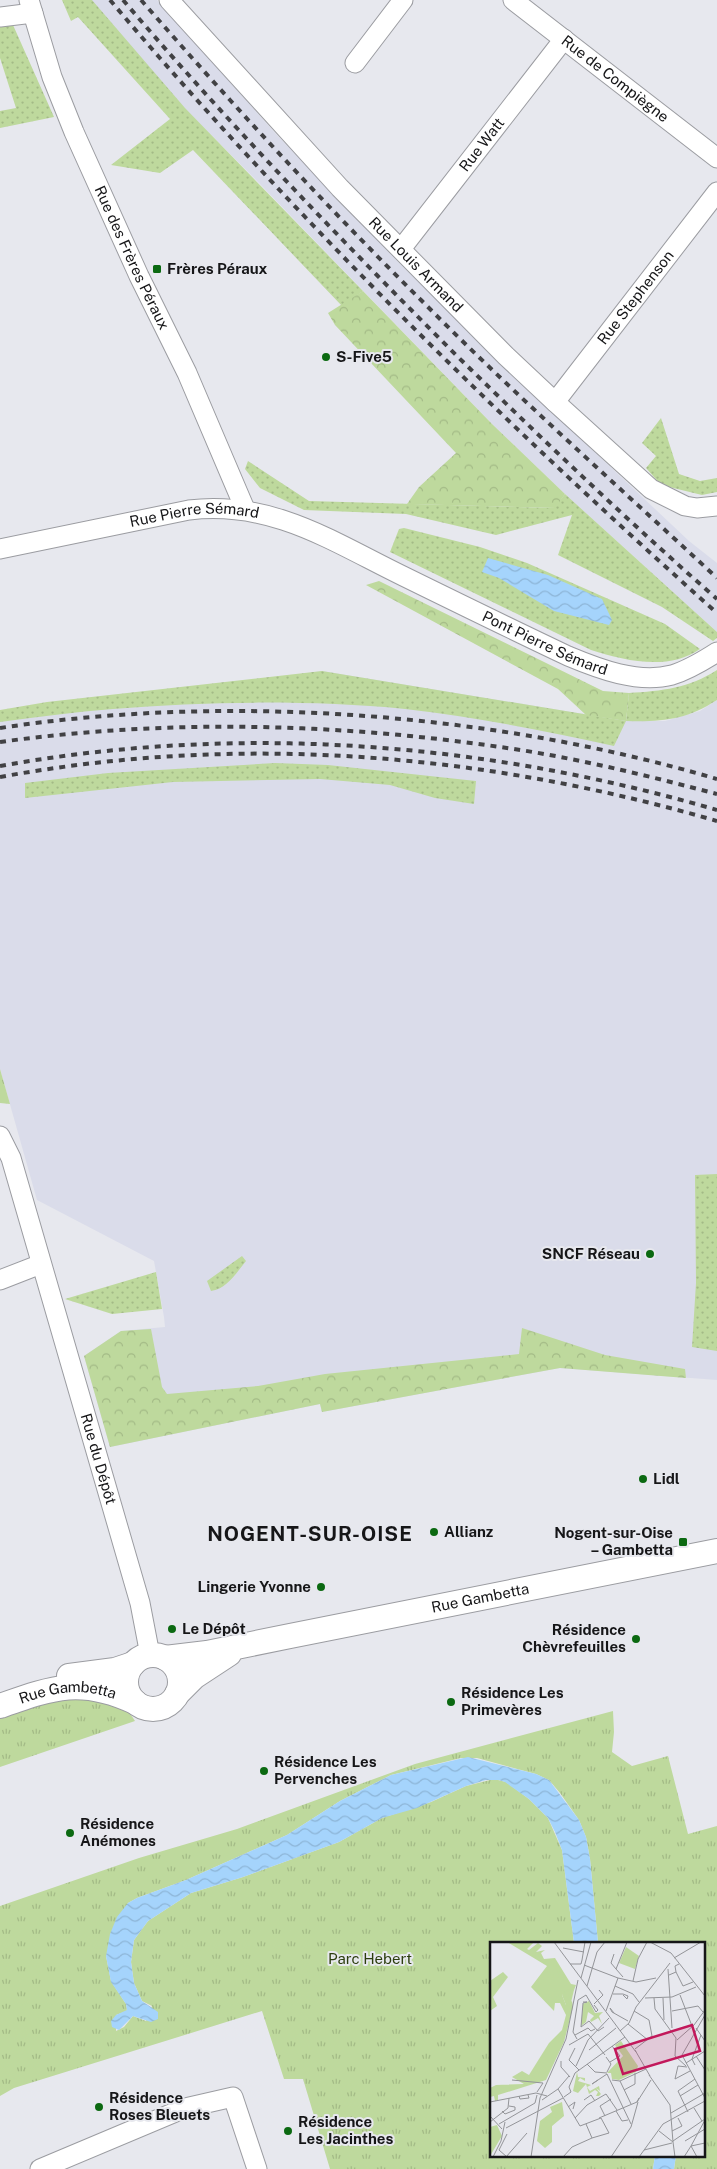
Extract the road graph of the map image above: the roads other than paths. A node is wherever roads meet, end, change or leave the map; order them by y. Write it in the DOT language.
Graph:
graph roads {
  1 [pos="169,0"];
  2 [pos="403,0"];
  3 [pos="513,0"];
  4 [pos="31,7"];
  5 [pos="0,17"];
  6 [pos="564,39"];
  7 [pos="356,63"];
  8 [pos="717,158"];
  9 [pos="717,192"];
  10 [pos="401,249"];
  11 [pos="554,402"];
  12 [pos="717,506"];
  13 [pos="245,509"];
  14 [pos="0,549"];
  15 [pos="379,564"];
  16 [pos="712,656"];
  17 [pos="0,1136"];
  18 [pos="41,1264"];
  19 [pos="0,1280"];
  20 [pos="717,1551"];
  21 [pos="243,1647"];
  22 [pos="149,1659"];
  23 [pos="0,1694"];
  24 [pos="177,1694"];
  25 [pos="135,1702"];
  26 [pos="0,1706"];
  27 [pos="40,2169"];
  28 [pos="257,2169"];
  1 -- 10 [label="street, Rue Louis Armand"];
  2 -- 7 [label="street"];
  3 -- 6 [label="street, Rue de Compiègne"];
  4 -- 5 [label="street"];
  4 -- 13 [label="street, Rue des Frères Péraux"];
  6 -- 8 [label="street, Rue de Compiègne"];
  6 -- 10 [label="street, Rue Watt"];
  9 -- 11 [label="street, Rue Stephenson"];
  10 -- 11 [label="street, Rue Louis Armand"];
  11 -- 12 [label="street, Rue Louis Armand"];
  13 -- 14 [label="street, Rue Pierre Sémard"];
  13 -- 15 [label="street, Rue Pierre Sémard"];
  15 -- 16 [label="street, Pont Pierre Sémard"];
  17 -- 18 [label="street, Rue du Dépôt"];
  18 -- 19 [label="street"];
  18 -- 22 [label="street, Rue du Dépôt"];
  20 -- 21 [label="main road, Rue Gambetta"];
  21 -- 22 [label="main road, Rue Gambetta"];
  21 -- 24 [label="main road, Rue Gambetta"];
  22 -- 23 [label="main road, Rue Gambetta"];
  22 -- 24 [label="main road"];
  22 -- 25 [label="main road"];
  24 -- 25 [label="main road"];
  25 -- 26 [label="main road, Rue Gambetta"];
  27 -- 28 [label="street"];
}
